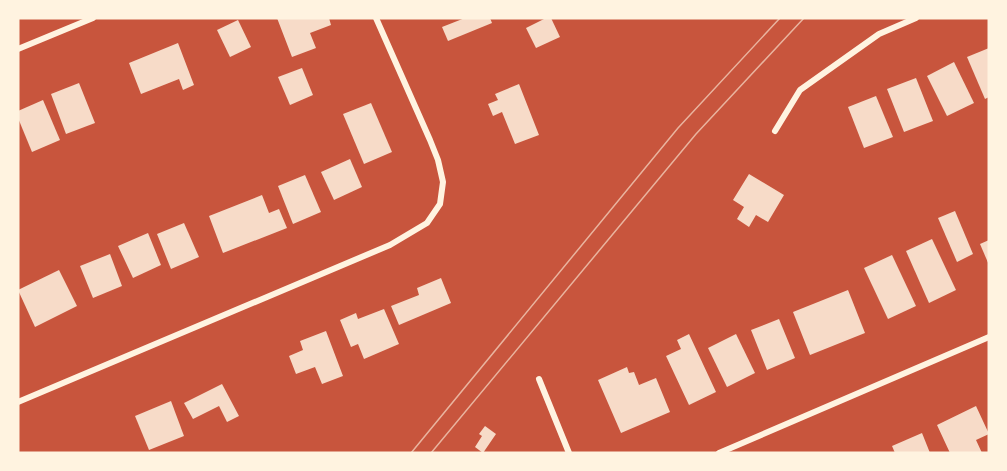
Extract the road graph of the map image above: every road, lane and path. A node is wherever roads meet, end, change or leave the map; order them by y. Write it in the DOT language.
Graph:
graph roads {
  1 [pos="93,18"];
  2 [pos="376,18"];
  3 [pos="916,18"];
  4 [pos="18,49"];
  5 [pos="775,131"];
  6 [pos="989,337"];
  7 [pos="539,379"];
  8 [pos="18,402"];
  9 [pos="569,453"];
  10 [pos="719,453"];
  1 -- 4 [label="street"];
  2 -- 8 [label="street"];
  3 -- 5 [label="street"];
  6 -- 10 [label="street"];
  7 -- 9 [label="street"];
}
